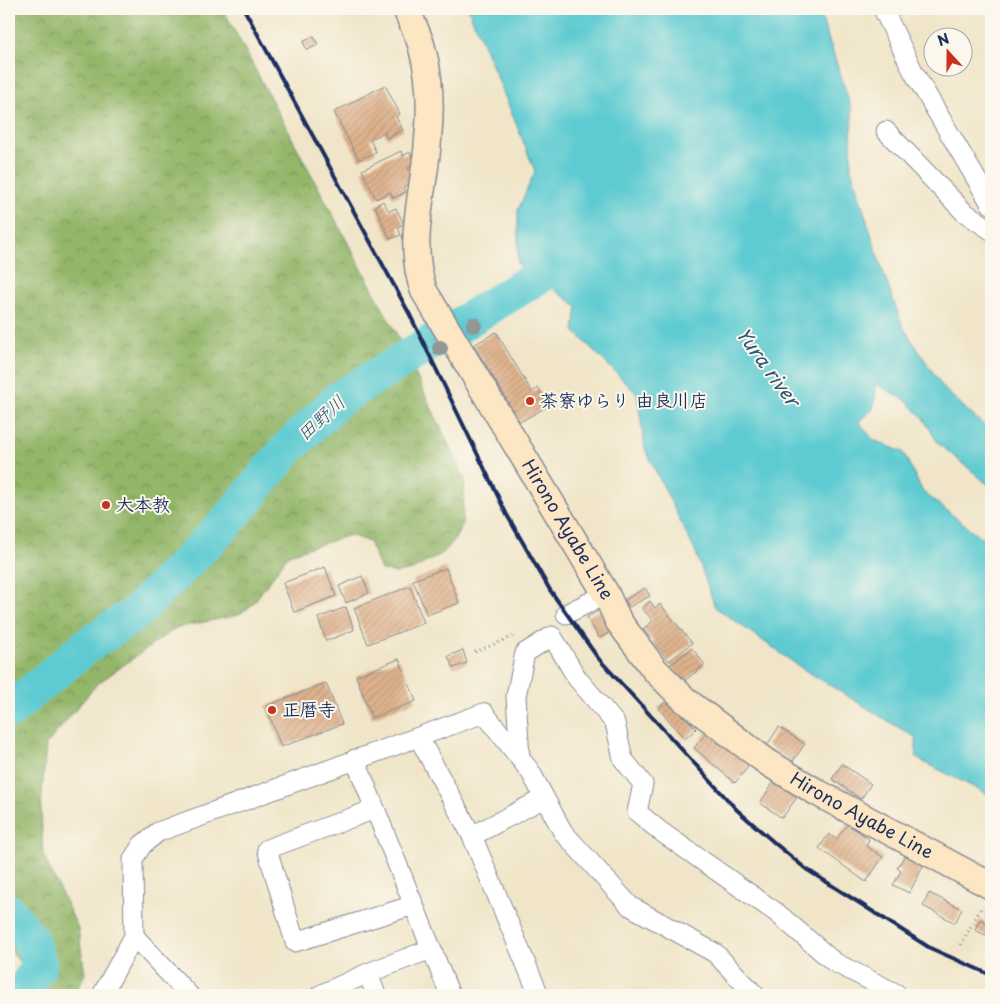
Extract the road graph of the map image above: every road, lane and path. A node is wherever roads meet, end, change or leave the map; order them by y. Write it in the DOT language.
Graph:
graph roads {
  1 [pos="406,9"];
  2 [pos="883,9"];
  3 [pos="886,131"];
  4 [pos="991,204"];
  5 [pos="991,230"];
  6 [pos="606,594"];
  7 [pos="566,614"];
  8 [pos="419,738"];
  9 [pos="520,758"];
  10 [pos="354,759"];
  11 [pos="544,798"];
  12 [pos="375,809"];
  13 [pos="472,836"];
  14 [pos="987,895"];
  15 [pos="414,905"];
  16 [pos="134,936"];
  17 [pos="961,945"];
  18 [pos="431,949"];
  19 [pos="368,973"];
  20 [pos="102,995"];
  21 [pos="189,995"];
  22 [pos="320,995"];
  23 [pos="376,995"];
  24 [pos="450,995"];
  25 [pos="539,995"];
  26 [pos="756,995"];
  27 [pos="893,995"];
  1 -- 6 [label="main road, Hirono Ayabe Line"];
  2 -- 4 [label="street"];
  3 -- 5 [label="street"];
  6 -- 7 [label="street"];
  6 -- 14 [label="main road, Hirono Ayabe Line"];
  8 -- 9 [label="street"];
  8 -- 10 [label="street"];
  8 -- 13 [label="street"];
  9 -- 11 [label="street"];
  9 -- 27 [label="street"];
  10 -- 12 [label="street"];
  10 -- 16 [label="street"];
  11 -- 13 [label="street"];
  11 -- 26 [label="street"];
  12 -- 15 [label="street"];
  12 -- 15 [label="street"];
  13 -- 25 [label="street"];
  14 -- 17 [label="path"];
  15 -- 18 [label="street"];
  16 -- 20 [label="street"];
  16 -- 21 [label="street"];
  18 -- 19 [label="street"];
  18 -- 24 [label="street"];
  19 -- 22 [label="street"];
  19 -- 23 [label="street"];
}
